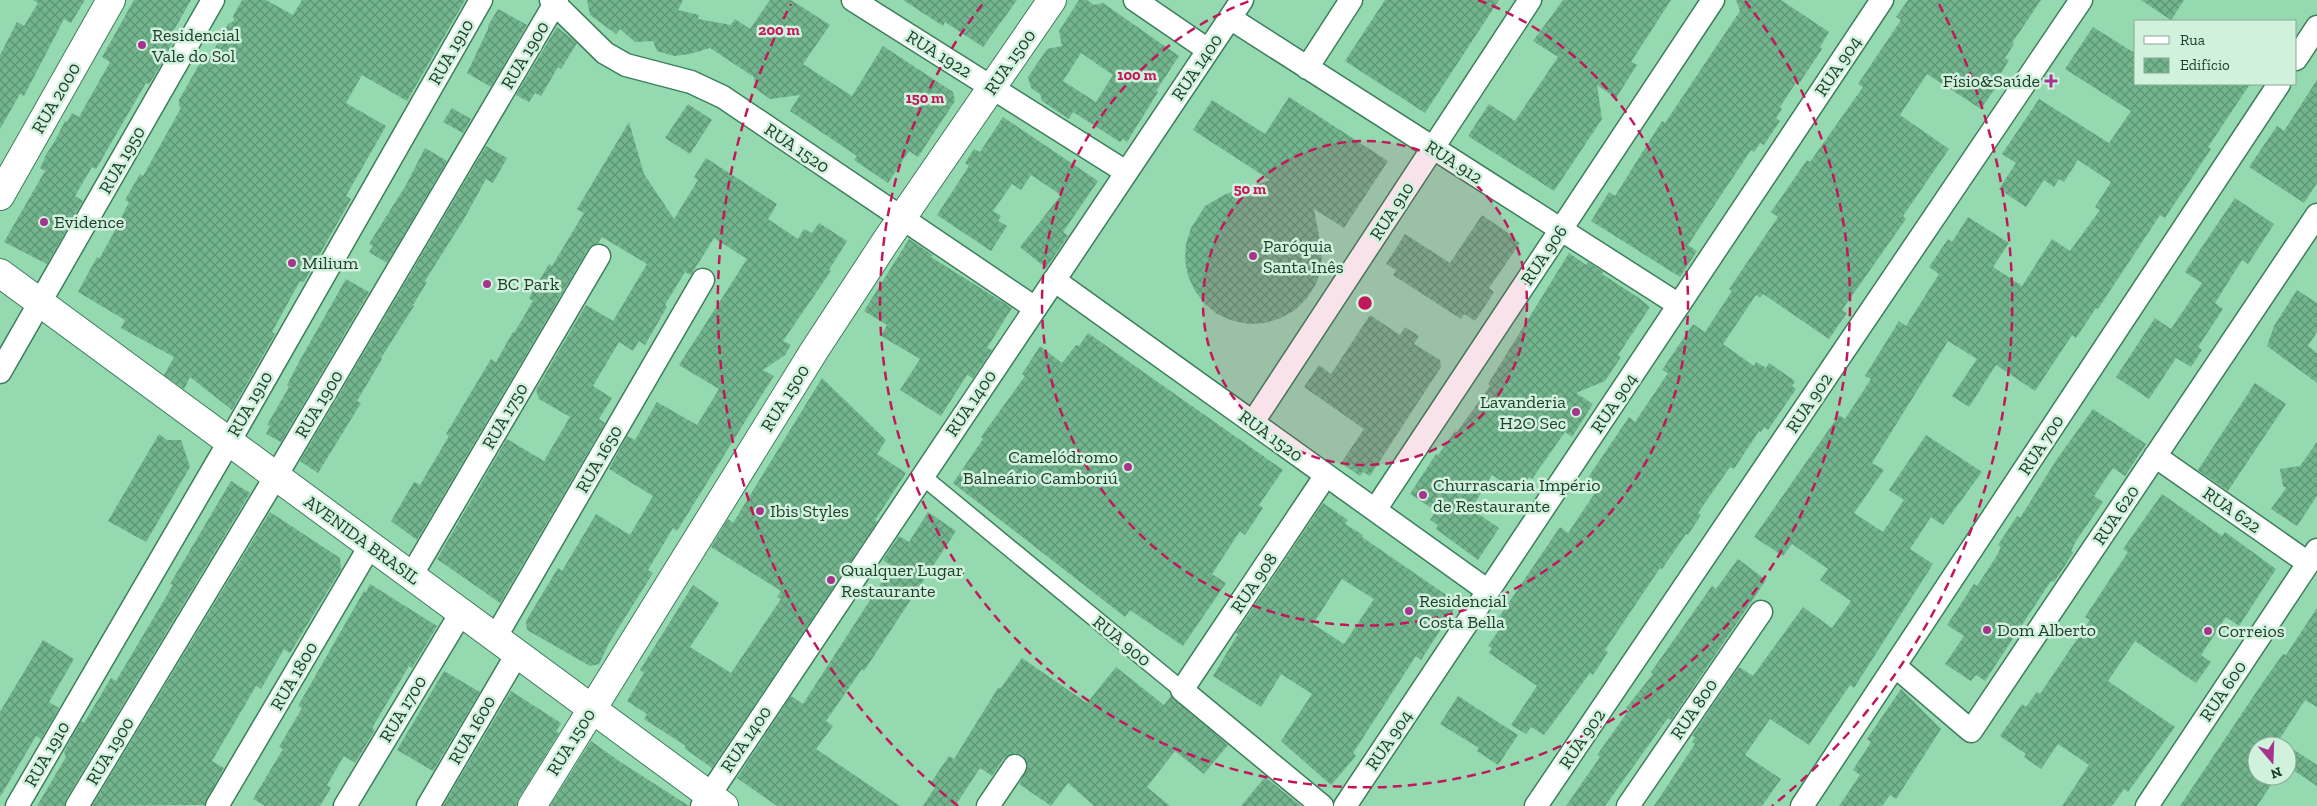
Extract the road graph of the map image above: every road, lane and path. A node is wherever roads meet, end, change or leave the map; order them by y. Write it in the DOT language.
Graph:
graph roads {
  1 [pos="111,0"];
  2 [pos="213,0"];
  3 [pos="481,0"];
  4 [pos="852,0"];
  5 [pos="1052,0"];
  6 [pos="1135,0"];
  7 [pos="1351,0"];
  8 [pos="1530,0"];
  9 [pos="1713,0"];
  10 [pos="1882,0"];
  11 [pos="2081,0"];
  12 [pos="554,1"];
  13 [pos="1236,9"];
  14 [pos="2317,27"];
  15 [pos="1208,50"];
  16 [pos="2297,57"];
  17 [pos="1307,68"];
  18 [pos="2278,85"];
  19 [pos="992,87"];
  20 [pos="1433,148"];
  21 [pos="1126,172"];
  22 [pos="0,196"];
  23 [pos="2317,215"];
  24 [pos="902,219"];
  25 [pos="1561,230"];
  26 [pos="599,256"];
  27 [pos="0,273"];
  28 [pos="703,280"];
  29 [pos="1054,280"];
  30 [pos="40,303"];
  31 [pos="1679,305"];
  32 [pos="1035,308"];
  33 [pos="0,372"];
  34 [pos="1253,422"];
  35 [pos="229,442"];
  36 [pos="2155,456"];
  37 [pos="1326,475"];
  38 [pos="276,476"];
  39 [pos="922,476"];
  40 [pos="1375,510"];
  41 [pos="370,546"];
  42 [pos="2313,557"];
  43 [pos="411,576"];
  44 [pos="1488,591"];
  45 [pos="1761,612"];
  46 [pos="461,613"];
  47 [pos="495,638"];
  48 [pos="517,654"];
  49 [pos="1895,666"];
  50 [pos="1182,690"];
  51 [pos="592,709"];
  52 [pos="1015,766"];
  53 [pos="711,802"];
  54 [pos="996,803"];
  55 [pos="16,806"];
  56 [pos="78,806"];
  57 [pos="217,806"];
  58 [pos="345,806"];
  59 [pos="428,806"];
  60 [pos="532,806"];
  61 [pos="1322,806"];
  62 [pos="1346,806"];
  63 [pos="1536,806"];
  64 [pos="1628,806"];
  65 [pos="1802,806"];
  66 [pos="2146,806"];
  1 -- 22 [label="main road, RUA 2000"];
  2 -- 30 [label="street, RUA 1950"];
  3 -- 35 [label="street, RUA 1910"];
  4 -- 19 [label="street, RUA 1922"];
  5 -- 19 [label="main road, RUA 1500"];
  6 -- 15 [label="street"];
  7 -- 17 [label="street"];
  8 -- 20 [label="street, RUA 910"];
  9 -- 25 [label="street, RUA 906"];
  10 -- 31 [label="street, RUA 904"];
  11 -- 63 [label="street, RUA 902"];
  12 -- 24 [label="street, RUA 1520"];
  12 -- 38 [label="street, RUA 1900"];
  13 -- 15 [label="street, RUA 1400"];
  13 -- 17 [label="street, RUA 912"];
  14 -- 16 [label="street"];
  15 -- 21 [label="street, RUA 1400"];
  17 -- 20 [label="street, RUA 912"];
  18 -- 49 [label="street, RUA 700"];
  19 -- 21 [label="street, RUA 1922"];
  19 -- 24 [label="main road, RUA 1500"];
  20 -- 25 [label="street, RUA 912"];
  20 -- 34 [label="street, RUA 910"];
  21 -- 29 [label="street, RUA 1400"];
  23 -- 36 [label="street, RUA 620"];
  24 -- 32 [label="street, RUA 1520"];
  24 -- 51 [label="main road, RUA 1500"];
  25 -- 31 [label="street, RUA 912"];
  25 -- 40 [label="street, RUA 906"];
  26 -- 43 [label="street, RUA 1750"];
  27 -- 30 [label="main road, AVENIDA BRASIL"];
  28 -- 47 [label="street, RUA 1650"];
  29 -- 32 [label="street, RUA 1400"];
  29 -- 34 [label="street, RUA 1520"];
  30 -- 33 [label="street, RUA 1950"];
  30 -- 35 [label="main road, AVENIDA BRASIL"];
  31 -- 44 [label="street, RUA 904"];
  32 -- 39 [label="street, RUA 1400"];
  34 -- 37 [label="street, RUA 1520"];
  35 -- 38 [label="main road, AVENIDA BRASIL"];
  35 -- 55 [label="street, RUA 1910"];
  36 -- 42 [label="street, RUA 622"];
  36 -- 49 [label="street, RUA 620"];
  37 -- 40 [label="street, RUA 1520"];
  37 -- 50 [label="street, RUA 908"];
  38 -- 41 [label="main road, AVENIDA BRASIL"];
  38 -- 56 [label="street, RUA 1900"];
  39 -- 50 [label="street, RUA 900"];
  39 -- 53 [label="street, RUA 1400"];
  40 -- 44 [label="street, RUA 1520"];
  41 -- 43 [label="main road, AVENIDA BRASIL"];
  41 -- 57 [label="street, RUA 1800"];
  42 -- 66 [label="street, RUA 600"];
  43 -- 46 [label="main road, AVENIDA BRASIL"];
  44 -- 62 [label="street, RUA 904"];
  45 -- 64 [label="street, RUA 800"];
  46 -- 47 [label="main road, AVENIDA BRASIL"];
  46 -- 58 [label="street, RUA 1700"];
  47 -- 48 [label="main road, AVENIDA BRASIL"];
  48 -- 51 [label="main road, AVENIDA BRASIL"];
  48 -- 59 [label="street, RUA 1600"];
  49 -- 65 [label="street, RUA 700"];
  50 -- 61 [label="street, RUA 900"];
  51 -- 53 [label="main road, AVENIDA BRASIL"];
  51 -- 60 [label="main road, RUA 1500"];
  52 -- 54 [label="street"];
}
